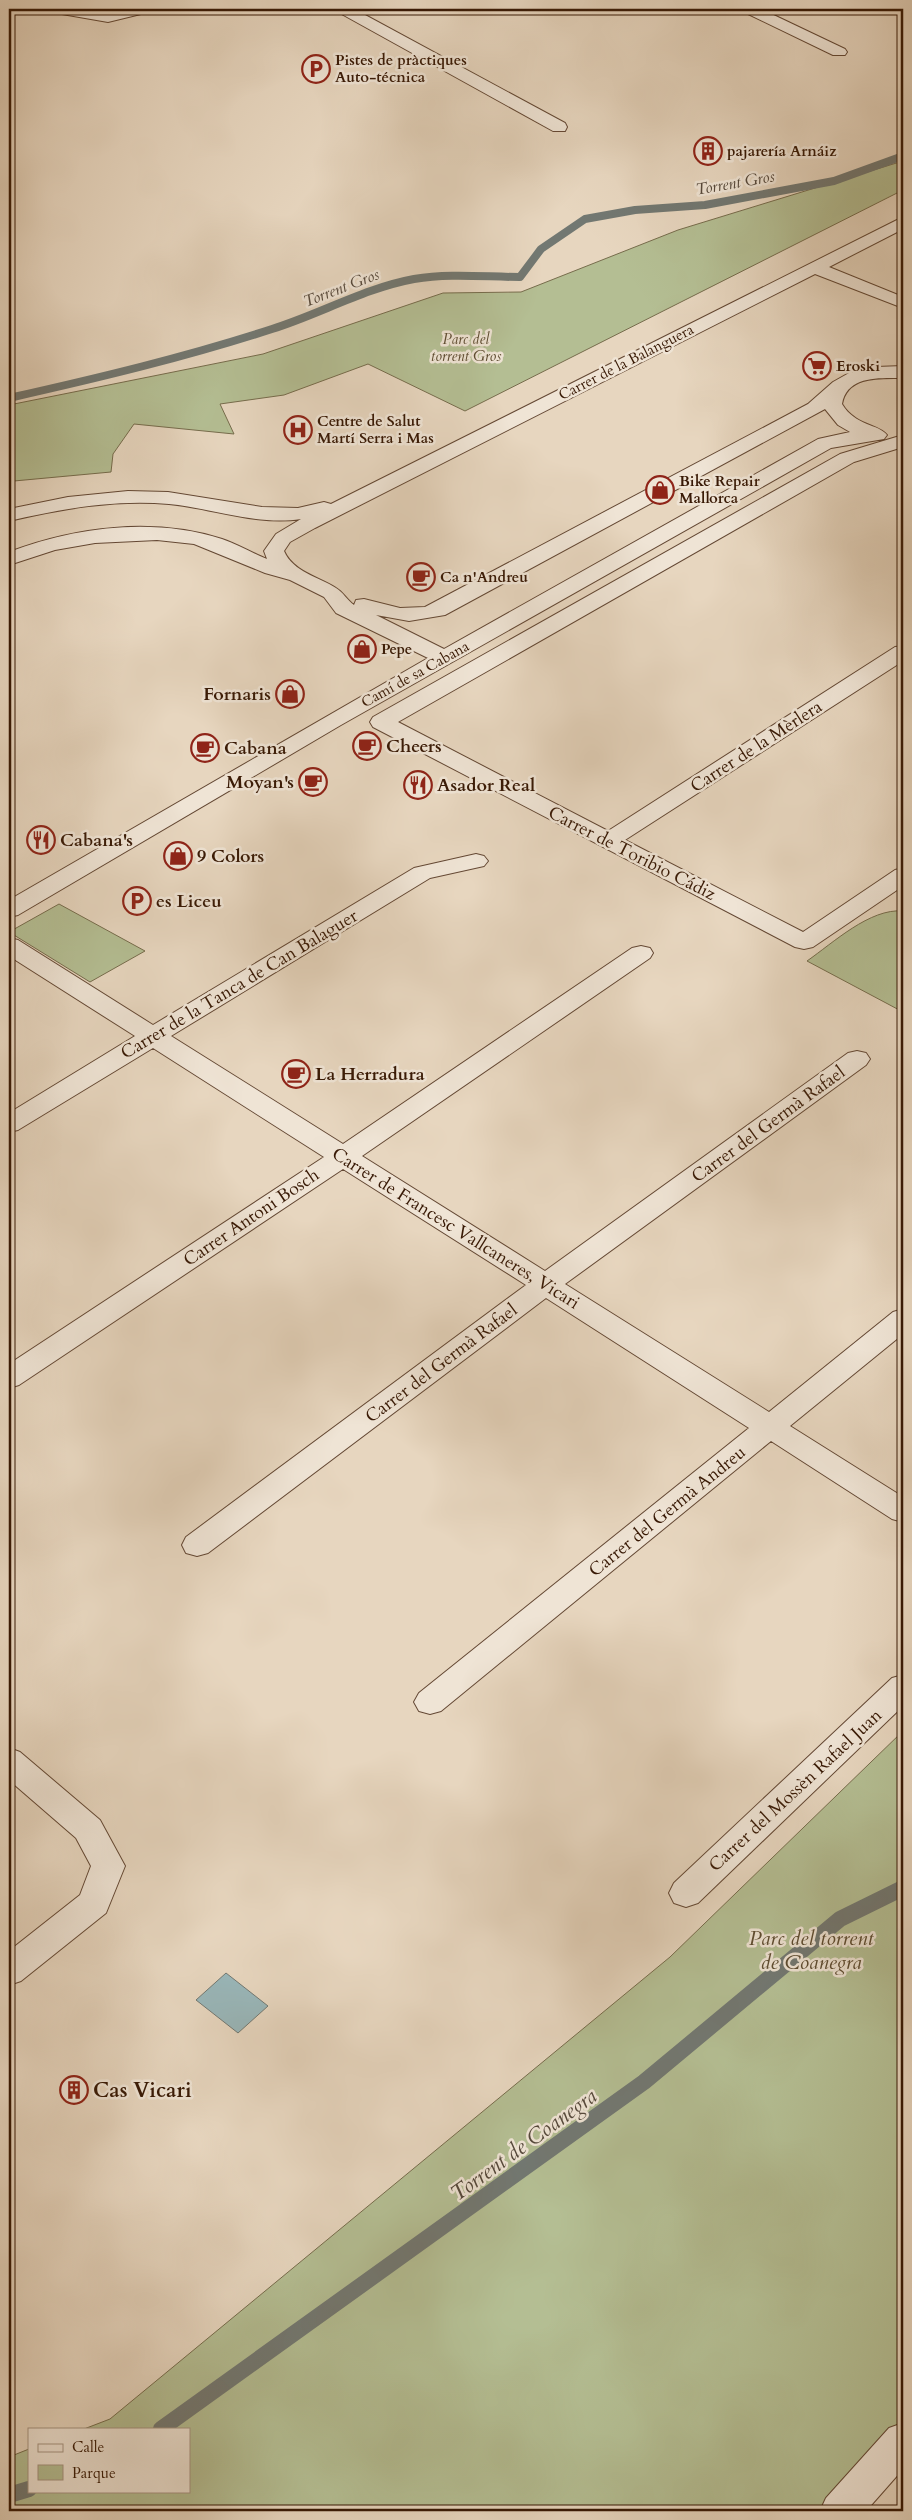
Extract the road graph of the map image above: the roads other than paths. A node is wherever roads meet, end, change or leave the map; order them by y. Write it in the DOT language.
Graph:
graph roads {
  1 [pos="62,9"];
  2 [pos="144,9"];
  3 [pos="343,9"];
  4 [pos="749,9"];
  5 [pos="839,52"];
  6 [pos="558,127"];
  7 [pos="903,222"];
  8 [pos="814,267"];
  9 [pos="903,303"];
  10 [pos="903,359"];
  11 [pos="903,372"];
  12 [pos="864,375"];
  13 [pos="834,393"];
  14 [pos="838,416"];
  15 [pos="872,434"];
  16 [pos="903,440"];
  17 [pos="825,443"];
  18 [pos="350,505"];
  19 [pos="9,515"];
  20 [pos="9,559"];
  21 [pos="295,575"];
  22 [pos="330,593"];
  23 [pos="903,652"];
  24 [pos="444,657"];
  25 [pos="609,840"];
  26 [pos="476,861"];
  27 [pos="903,874"];
  28 [pos="9,910"];
  29 [pos="9,945"];
  30 [pos="641,952"];
  31 [pos="153,1037"];
  32 [pos="857,1059"];
  33 [pos="9,1124"];
  34 [pos="342,1157"];
  35 [pos="545,1285"];
  36 [pos="903,1319"];
  37 [pos="9,1378"];
  38 [pos="771,1428"];
  39 [pos="903,1511"];
  40 [pos="197,1545"];
  41 [pos="903,1687"];
  42 [pos="430,1702"];
  43 [pos="9,1761"];
  44 [pos="686,1893"];
  45 [pos="9,1971"];
  46 [pos="903,2440"];
  47 [pos="840,2511"];
  1 -- 2 [label="street"];
  3 -- 6 [label="street"];
  4 -- 5 [label="street"];
  7 -- 8 [label="street, Carrer de la Balanguera"];
  8 -- 9 [label="street"];
  8 -- 18 [label="street, Carrer de la Balanguera"];
  10 -- 12 [label="street"];
  11 -- 12 [label="street"];
  12 -- 13 [label="street"];
  13 -- 14 [label="street"];
  13 -- 22 [label="street"];
  14 -- 15 [label="street"];
  14 -- 17 [label="street"];
  15 -- 16 [label="street"];
  15 -- 17 [label="street, Camí de sa Cabana"];
  16 -- 25 [label="street, Carrer de Toribio Cádiz"];
  17 -- 24 [label="street, Camí de sa Cabana"];
  18 -- 19 [label="street, Carrer de la Balanguera"];
  18 -- 21 [label="street, Carrer de la Balanguera"];
  20 -- 21 [label="street"];
  21 -- 22 [label="street"];
  22 -- 24 [label="street"];
  23 -- 25 [label="street, Carrer de la Mèrlera"];
  24 -- 28 [label="street, Camí de sa Cabana"];
  25 -- 27 [label="street, Carrer de Toribio Cádiz"];
  26 -- 31 [label="street, Carrer de la Tanca de Can Balaguer"];
  29 -- 31 [label="street, Carrer de Francesc Vallcaneres, Vicari"];
  30 -- 34 [label="street, Carrer Antoni Bosch"];
  31 -- 33 [label="street, Carrer de la Tanca de Can Balaguer"];
  31 -- 34 [label="street, Carrer de Francesc Vallcaneres, Vicari"];
  32 -- 35 [label="street, Carrer del Germà Rafael"];
  34 -- 35 [label="street, Carrer de Francesc Vallcaneres, Vicari"];
  34 -- 37 [label="street, Carrer Antoni Bosch"];
  35 -- 38 [label="street, Carrer de Francesc Vallcaneres, Vicari"];
  35 -- 40 [label="street, Carrer del Germà Rafael"];
  36 -- 38 [label="street, Carrer del Germà Andreu"];
  38 -- 39 [label="street, Carrer de Francesc Vallcaneres, Vicari"];
  38 -- 42 [label="street, Carrer del Germà Andreu"];
  41 -- 44 [label="street, Carrer del Mossèn Rafael Juan"];
  43 -- 45 [label="street"];
  46 -- 47 [label="street"];
}
